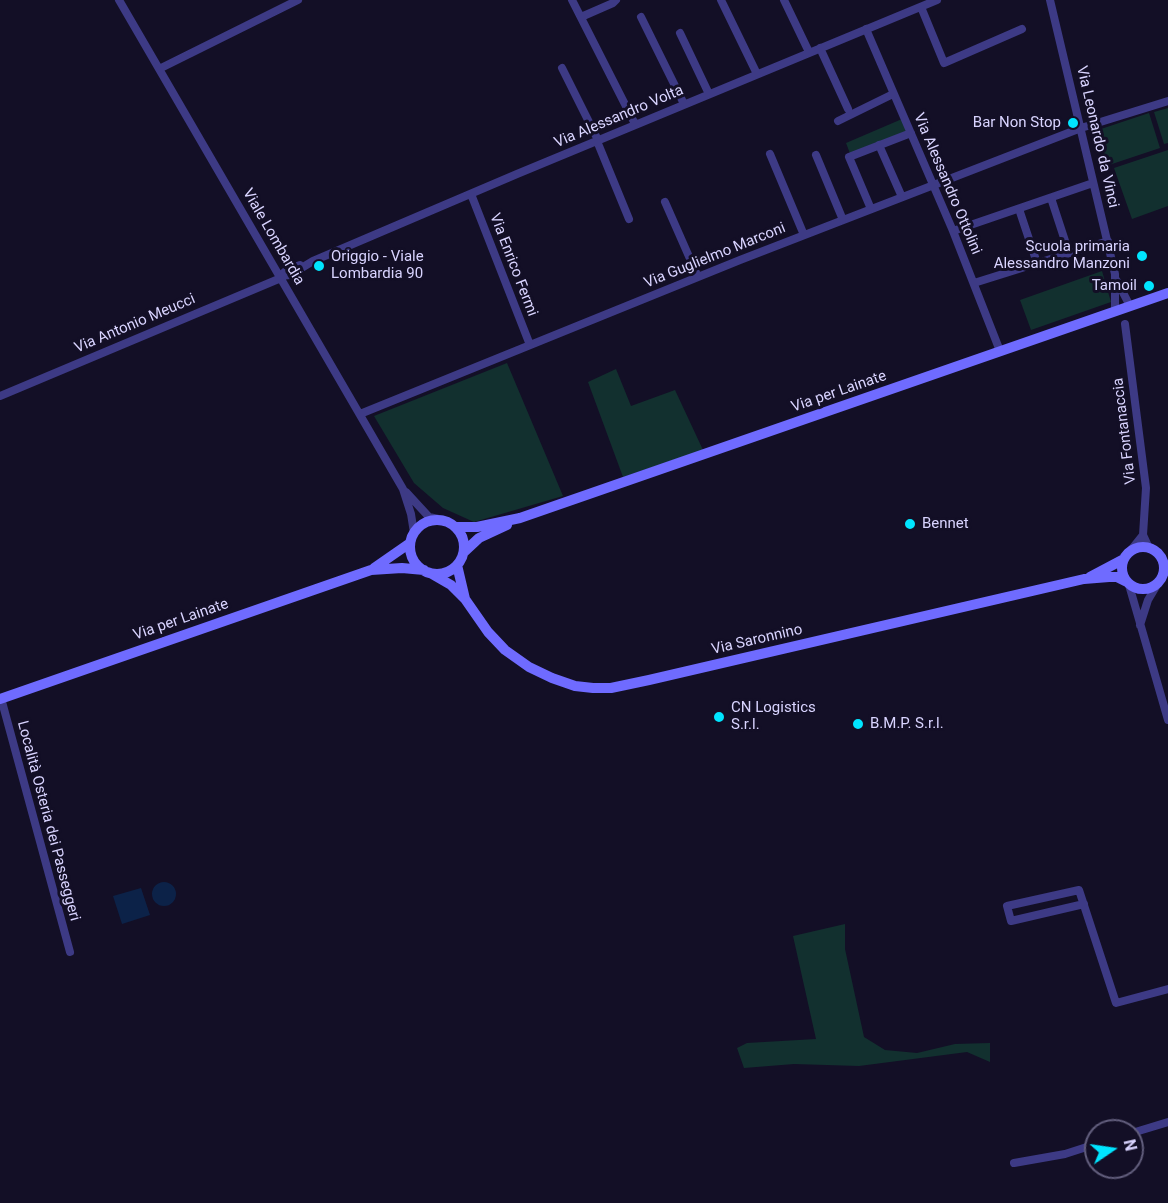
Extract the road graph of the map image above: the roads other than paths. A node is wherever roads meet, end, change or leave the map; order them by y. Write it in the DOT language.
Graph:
graph roads {
  1 [pos="119,0"];
  2 [pos="298,0"];
  3 [pos="572,0"];
  4 [pos="616,0"];
  5 [pos="721,0"];
  6 [pos="784,0"];
  7 [pos="938,0"];
  8 [pos="1050,0"];
  9 [pos="921,7"];
  10 [pos="581,17"];
  11 [pos="641,17"];
  12 [pos="866,29"];
  13 [pos="1022,29"];
  14 [pos="680,33"];
  15 [pos="820,48"];
  16 [pos="809,52"];
  17 [pos="562,68"];
  18 [pos="159,69"];
  19 [pos="757,74"];
  20 [pos="709,94"];
  21 [pos="893,94"];
  22 [pos="1168,100"];
  23 [pos="684,104"];
  24 [pos="848,109"];
  25 [pos="838,121"];
  26 [pos="635,124"];
  27 [pos="1081,128"];
  28 [pos="911,134"];
  29 [pos="597,140"];
  30 [pos="879,145"];
  31 [pos="770,154"];
  32 [pos="816,155"];
  33 [pos="1093,183"];
  34 [pos="934,185"];
  35 [pos="471,194"];
  36 [pos="902,197"];
  37 [pos="1051,198"];
  38 [pos="665,202"];
  39 [pos="1019,208"];
  40 [pos="871,209"];
  41 [pos="629,219"];
  42 [pos="843,220"];
  43 [pos="953,231"];
  44 [pos="804,235"];
  45 [pos="1108,241"];
  46 [pos="1069,254"];
  47 [pos="1037,263"];
  48 [pos="280,277"];
  49 [pos="698,277"];
  50 [pos="1116,280"];
  51 [pos="974,283"];
  52 [pos="1168,293"];
  53 [pos="1130,306"];
  54 [pos="1115,311"];
  55 [pos="1125,324"];
  56 [pos="530,345"];
  57 [pos="1000,351"];
  58 [pos="0,396"];
  59 [pos="360,414"];
  60 [pos="403,489"];
  61 [pos="520,518"];
  62 [pos="443,520"];
  63 [pos="456,527"];
  64 [pos="1143,535"];
  65 [pos="412,538"];
  66 [pos="1152,549"];
  67 [pos="1168,550"];
  68 [pos="464,552"];
  69 [pos="1128,554"];
  70 [pos="458,565"];
  71 [pos="1166,568"];
  72 [pos="371,570"];
  73 [pos="427,571"];
  74 [pos="1084,579"];
  75 [pos="1127,583"];
  76 [pos="1157,585"];
  77 [pos="465,599"];
  78 [pos="1140,627"];
  79 [pos="0,698"];
  80 [pos="1168,720"];
  81 [pos="1084,904"];
  82 [pos="70,952"];
  83 [pos="1168,989"];
  84 [pos="1168,1122"];
  85 [pos="1144,1129"];
  86 [pos="1084,1148"];
  87 [pos="1014,1162"];
  1 -- 18 [label="street, Viale Lombardia"];
  2 -- 18 [label="street"];
  3 -- 10 [label="street"];
  4 -- 10 [label="street"];
  5 -- 19 [label="street"];
  6 -- 16 [label="street"];
  7 -- 9 [label="street, Via Alessandro Volta"];
  8 -- 27 [label="street, Via Leonardo da Vinci"];
  9 -- 12 [label="street, Via Alessandro Volta"];
  9 -- 13 [label="street"];
  10 -- 26 [label="street"];
  11 -- 23 [label="street"];
  12 -- 15 [label="street, Via Alessandro Volta"];
  12 -- 21 [label="street, Via Alessandro Ottolini"];
  14 -- 20 [label="street"];
  15 -- 16 [label="street, Via Alessandro Volta"];
  15 -- 24 [label="street"];
  16 -- 19 [label="street, Via Alessandro Volta"];
  17 -- 29 [label="street"];
  18 -- 48 [label="street, Viale Lombardia"];
  19 -- 20 [label="street, Via Alessandro Volta"];
  20 -- 23 [label="street, Via Alessandro Volta"];
  21 -- 25 [label="street"];
  21 -- 28 [label="street, Via Alessandro Ottolini"];
  22 -- 27 [label="street, Via Guglielmo Marconi"];
  23 -- 26 [label="street, Via Alessandro Volta"];
  26 -- 29 [label="street, Via Alessandro Volta"];
  27 -- 33 [label="street, Via Leonardo da Vinci"];
  27 -- 34 [label="street, Via Guglielmo Marconi"];
  28 -- 30 [label="street"];
  28 -- 34 [label="street, Via Alessandro Ottolini"];
  29 -- 35 [label="street, Via Alessandro Volta"];
  29 -- 41 [label="street"];
  30 -- 36 [label="street"];
  30 -- 40 [label="street"];
  31 -- 44 [label="street"];
  32 -- 42 [label="street"];
  33 -- 37 [label="street"];
  33 -- 45 [label="street, Via Leonardo da Vinci"];
  34 -- 36 [label="street, Via Guglielmo Marconi"];
  34 -- 43 [label="street, Via Alessandro Ottolini"];
  35 -- 48 [label="street, Via Alessandro Volta"];
  35 -- 56 [label="street, Via Enrico Fermi"];
  36 -- 40 [label="street, Via Guglielmo Marconi"];
  37 -- 39 [label="street"];
  37 -- 46 [label="street"];
  38 -- 49 [label="street"];
  39 -- 43 [label="street"];
  39 -- 47 [label="street"];
  40 -- 42 [label="street, Via Guglielmo Marconi"];
  42 -- 44 [label="street, Via Guglielmo Marconi"];
  43 -- 51 [label="street, Via Alessandro Ottolini"];
  44 -- 49 [label="street, Via Guglielmo Marconi"];
  45 -- 46 [label="street"];
  45 -- 50 [label="street, Via Leonardo da Vinci"];
  46 -- 47 [label="street"];
  47 -- 51 [label="street"];
  48 -- 58 [label="street, Via Antonio Meucci"];
  48 -- 59 [label="street, Viale Lombardia"];
  49 -- 56 [label="street, Via Guglielmo Marconi"];
  50 -- 53 [label="street"];
  50 -- 54 [label="street"];
  51 -- 57 [label="street, Via Alessandro Ottolini"];
  52 -- 53 [label="main road, Via per Lainate"];
  53 -- 54 [label="main road, Via per Lainate"];
  54 -- 57 [label="main road, Via per Lainate"];
  55 -- 64 [label="street, Via Fontanaccia"];
  56 -- 59 [label="street, Via Guglielmo Marconi"];
  57 -- 61 [label="main road, Via per Lainate"];
  59 -- 60 [label="street, Viale Lombardia"];
  60 -- 62 [label="street, Viale Lombardia"];
  60 -- 65 [label="street, Viale Lombardia"];
  61 -- 63 [label="main road, Via per Lainate"];
  61 -- 68 [label="main road, Via per Lainate"];
  62 -- 63 [label="main road"];
  62 -- 65 [label="main road"];
  63 -- 68 [label="main road"];
  64 -- 66 [label="street, Via Fontanaccia"];
  64 -- 69 [label="street"];
  65 -- 72 [label="main road, Via per Lainate"];
  65 -- 73 [label="main road"];
  66 -- 67 [label="main road"];
  66 -- 69 [label="main road"];
  66 -- 71 [label="main road"];
  68 -- 70 [label="main road"];
  69 -- 74 [label="main road, Via Saronnino"];
  69 -- 75 [label="main road"];
  70 -- 73 [label="main road"];
  70 -- 77 [label="main road, Via Saronnino"];
  71 -- 76 [label="main road"];
  72 -- 73 [label="main road, Via per Lainate"];
  72 -- 79 [label="main road, Via per Lainate"];
  73 -- 77 [label="main road, Via Saronnino"];
  74 -- 75 [label="main road, Via Saronnino"];
  74 -- 77 [label="main road, Via Saronnino"];
  75 -- 76 [label="main road"];
  75 -- 78 [label="street"];
  76 -- 78 [label="street"];
  78 -- 80 [label="street"];
  79 -- 82 [label="street, Località Osteria dei Passeggeri"];
  81 -- 81 [label="street"];
  81 -- 83 [label="street"];
  84 -- 85 [label="street"];
  86 -- 87 [label="street"];
}
